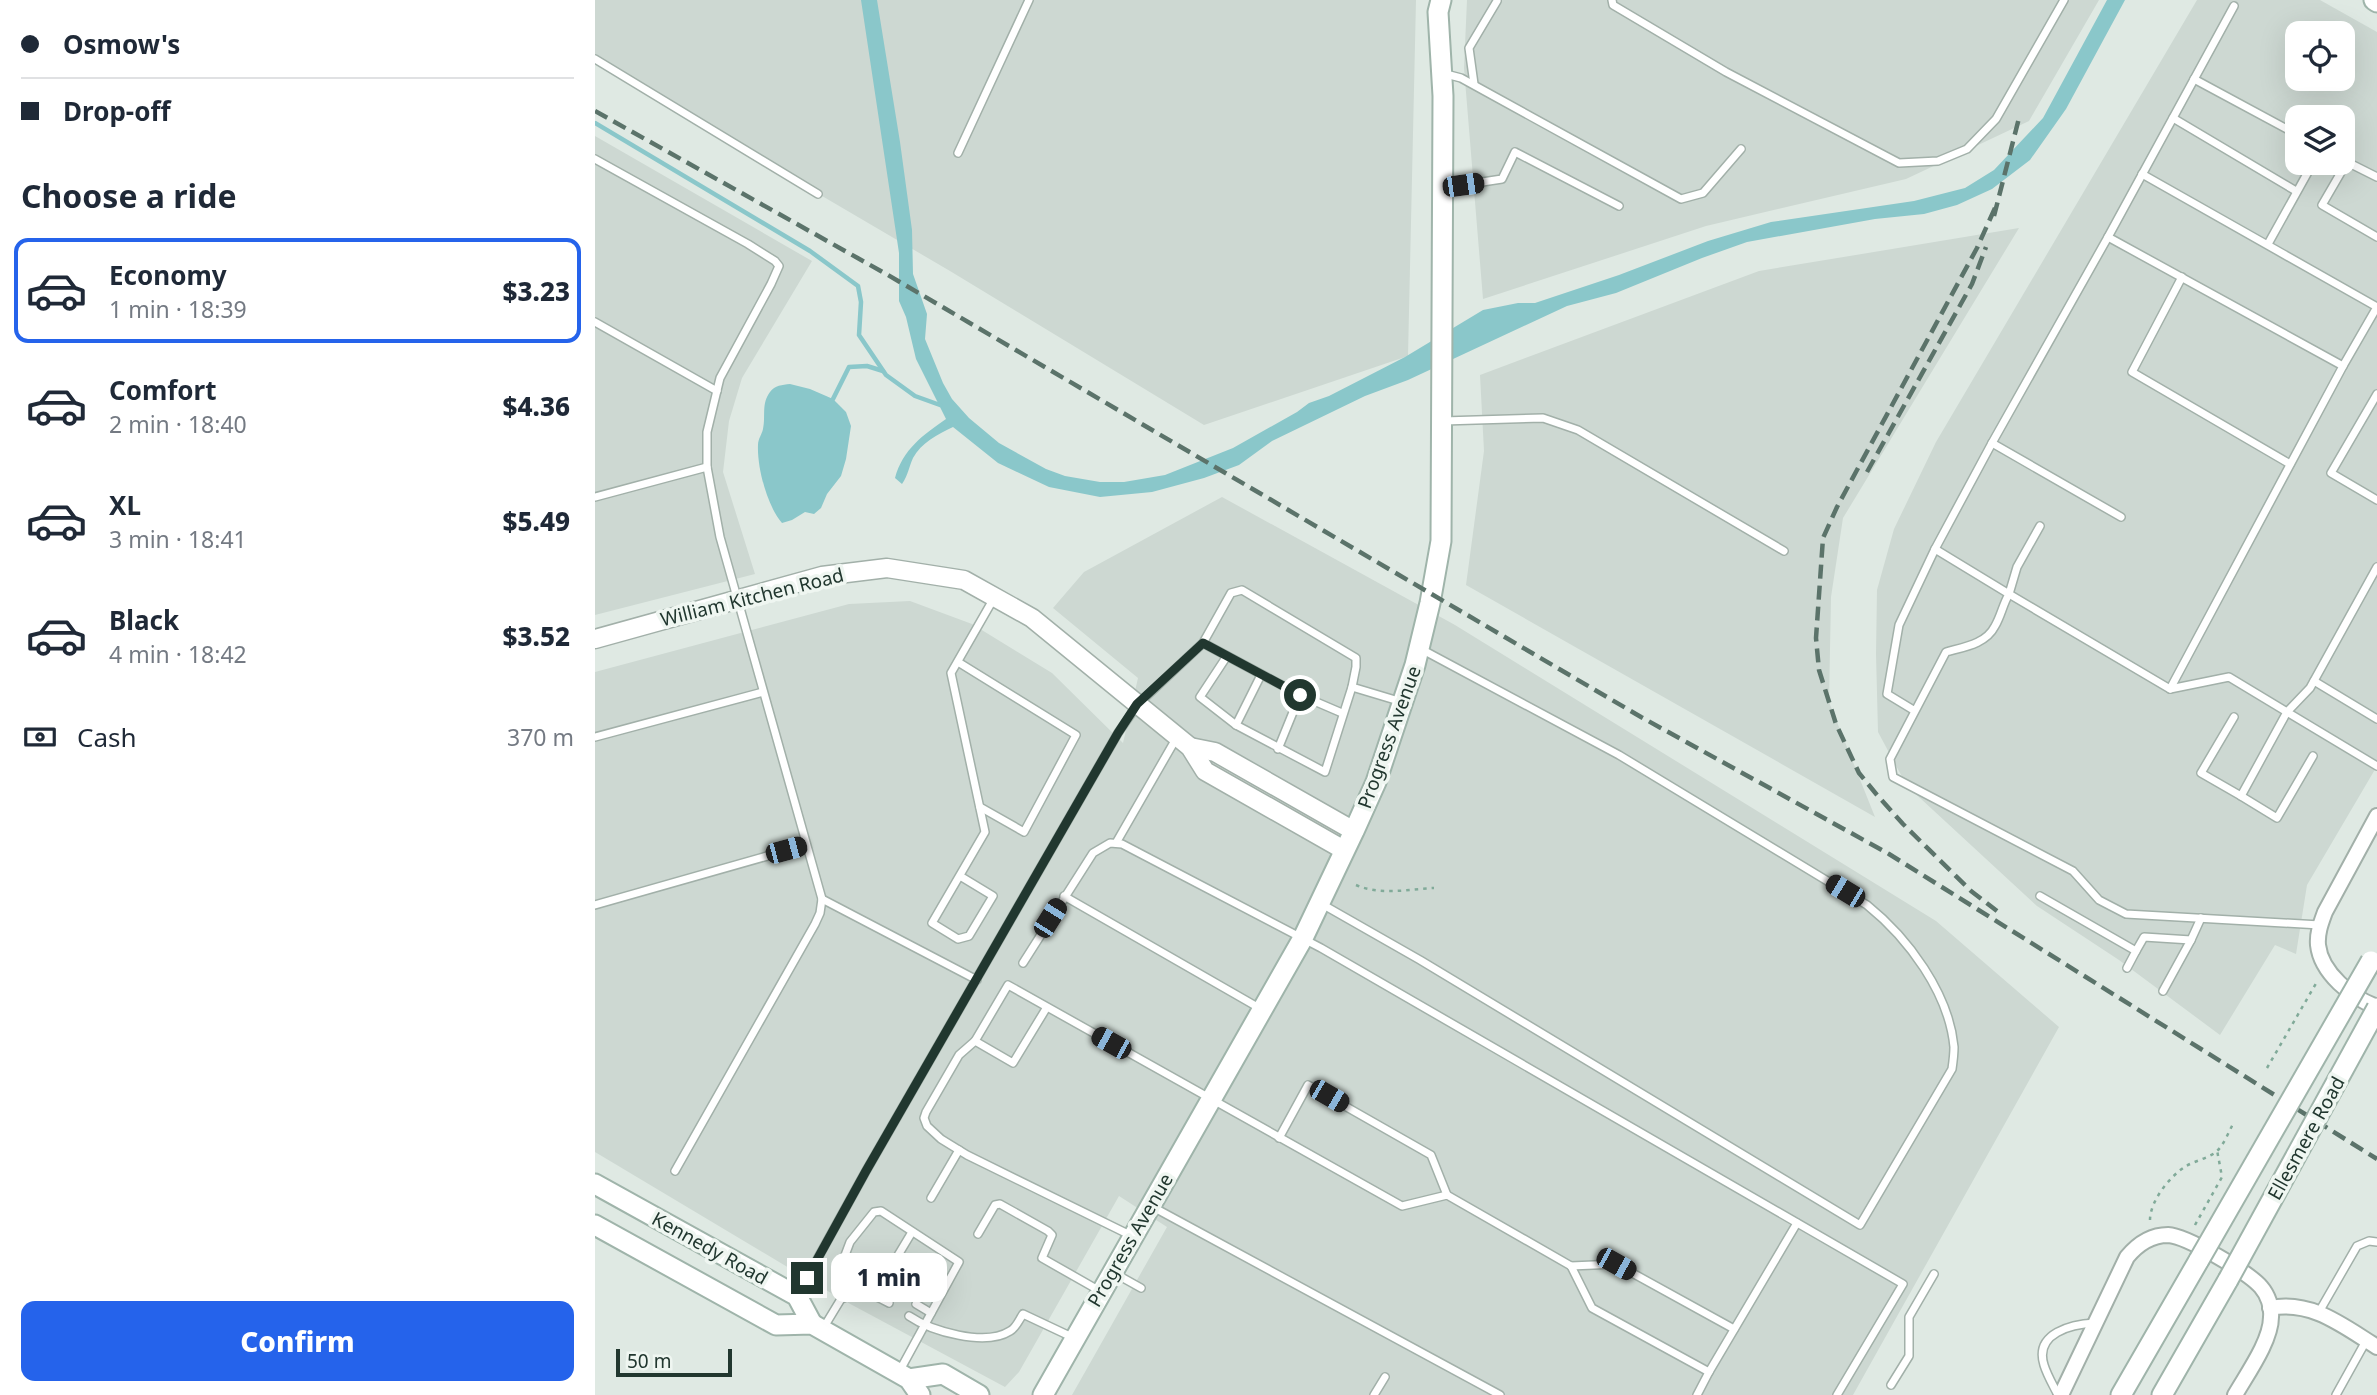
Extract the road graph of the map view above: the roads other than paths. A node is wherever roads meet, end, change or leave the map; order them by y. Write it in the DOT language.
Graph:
graph roads {
  1 [pos="1028,0"];
  2 [pos="1441,0"];
  3 [pos="1612,0"];
  4 [pos="2064,0"];
  5 [pos="1497,1"];
  6 [pos="2234,6"];
  7 [pos="595,59"];
  8 [pos="1442,73"];
  9 [pos="2194,79"];
  10 [pos="1474,84"];
  11 [pos="2173,118"];
  12 [pos="2285,128"];
  13 [pos="1741,149"];
  14 [pos="958,153"];
  15 [pos="595,159"];
  16 [pos="2143,174"];
  17 [pos="2306,175"];
  18 [pos="2377,177"];
  19 [pos="1443,188"];
  20 [pos="2296,191"];
  21 [pos="818,194"];
  22 [pos="1619,206"];
  23 [pos="2108,237"];
  24 [pos="2377,237"];
  25 [pos="2268,244"];
  26 [pos="2182,276"];
  27 [pos="595,322"];
  28 [pos="2343,366"];
  29 [pos="717,391"];
  30 [pos="2377,394"];
  31 [pos="1442,421"];
  32 [pos="1992,443"];
  33 [pos="2290,464"];
  34 [pos="707,467"];
  35 [pos="595,497"];
  36 [pos="2377,500"];
  37 [pos="2121,517"];
  38 [pos="2041,526"];
  39 [pos="1935,549"];
  40 [pos="1784,551"];
  41 [pos="2377,567"];
  42 [pos="2008,594"];
  43 [pos="995,597"];
  44 [pos="737,599"];
  45 [pos="595,639"];
  46 [pos="1203,643"];
  47 [pos="1419,649"];
  48 [pos="1227,656"];
  49 [pos="958,662"];
  50 [pos="1261,675"];
  51 [pos="2314,681"];
  52 [pos="1352,687"];
  53 [pos="2170,689"];
  54 [pos="764,692"];
  55 [pos="1300,695"];
  56 [pos="1403,702"];
  57 [pos="1137,704"];
  58 [pos="1915,711"];
  59 [pos="2287,712"];
  60 [pos="1342,713"];
  61 [pos="2234,717"];
  62 [pos="2377,719"];
  63 [pos="1236,725"];
  64 [pos="595,737"];
  65 [pos="1184,742"];
  66 [pos="1278,749"];
  67 [pos="2313,756"];
  68 [pos="2377,766"];
  69 [pos="2241,796"];
  70 [pos="980,807"];
  71 [pos="2377,816"];
  72 [pos="1354,831"];
  73 [pos="1116,843"];
  74 [pos="806,845"];
  75 [pos="1344,850"];
  76 [pos="960,876"];
  77 [pos="1064,896"];
  78 [pos="2040,896"];
  79 [pos="822,899"];
  80 [pos="1319,903"];
  81 [pos="595,905"];
  82 [pos="2201,918"];
  83 [pos="2320,925"];
  84 [pos="1303,938"];
  85 [pos="2190,940"];
  86 [pos="2136,951"];
  87 [pos="2374,956"];
  88 [pos="1023,962"];
  89 [pos="2127,968"];
  90 [pos="977,980"];
  91 [pos="2163,991"];
  92 [pos="1048,1007"];
  93 [pos="2377,1007"];
  94 [pos="1262,1009"];
  95 [pos="975,1041"];
  96 [pos="1210,1100"];
  97 [pos="1279,1138"];
  98 [pos="959,1150"];
  99 [pos="675,1171"];
  100 [pos="595,1184"];
  101 [pos="1447,1195"];
  102 [pos="931,1199"];
  103 [pos="1150,1206"];
  104 [pos="1797,1223"];
  105 [pos="595,1225"];
  106 [pos="912,1232"];
  107 [pos="978,1234"];
  108 [pos="1133,1236"];
  109 [pos="2377,1242"];
  110 [pos="1571,1266"];
  111 [pos="910,1268"];
  112 [pos="1112,1272"];
  113 [pos="888,1273"];
  114 [pos="1934,1275"];
  115 [pos="930,1281"];
  116 [pos="883,1282"];
  117 [pos="1141,1288"];
  118 [pos="944,1289"];
  119 [pos="897,1291"];
  120 [pos="924,1291"];
  121 [pos="1101,1291"];
  122 [pos="871,1293"];
  123 [pos="797,1296"];
  124 [pos="841,1299"];
  125 [pos="938,1299"];
  126 [pos="889,1303"];
  127 [pos="916,1304"];
  128 [pos="2270,1308"];
  129 [pos="2319,1312"];
  130 [pos="931,1313"];
  131 [pos="909,1316"];
  132 [pos="2096,1323"];
  133 [pos="924,1326"];
  134 [pos="817,1327"];
  135 [pos="1734,1329"];
  136 [pos="1074,1339"];
  137 [pos="2372,1344"];
  138 [pos="1709,1372"];
  139 [pos="1385,1377"];
  140 [pos="909,1382"];
  141 [pos="1891,1385"];
  142 [pos="979,1395"];
  143 [pos="1043,1395"];
  144 [pos="1374,1395"];
  145 [pos="1500,1395"];
  146 [pos="1697,1395"];
  147 [pos="1837,1395"];
  148 [pos="2060,1395"];
  149 [pos="2122,1395"];
  150 [pos="2162,1395"];
  151 [pos="2235,1395"];
  152 [pos="2336,1395"];
  1 -- 14 [label="lane"];
  2 -- 8 [label="main road, Progress Avenue"];
  3 -- 4 [label="lane"];
  5 -- 10 [label="lane"];
  6 -- 9 [label="lane"];
  7 -- 21 [label="lane"];
  8 -- 10 [label="lane"];
  8 -- 19 [label="main road, Progress Avenue"];
  9 -- 11 [label="lane"];
  9 -- 12 [label="lane"];
  10 -- 13 [label="lane"];
  11 -- 16 [label="lane"];
  11 -- 20 [label="lane"];
  15 -- 29 [label="lane"];
  16 -- 23 [label="lane"];
  16 -- 25 [label="lane"];
  17 -- 20 [label="lane"];
  18 -- 24 [label="lane"];
  19 -- 22 [label="lane"];
  19 -- 31 [label="main road, Progress Avenue"];
  20 -- 25 [label="lane"];
  23 -- 26 [label="lane"];
  23 -- 32 [label="lane"];
  25 -- 28 [label="lane"];
  26 -- 28 [label="lane"];
  26 -- 33 [label="lane"];
  27 -- 29 [label="lane"];
  28 -- 33 [label="lane"];
  29 -- 34 [label="lane"];
  30 -- 36 [label="lane"];
  31 -- 40 [label="lane"];
  31 -- 47 [label="main road, Progress Avenue"];
  32 -- 37 [label="lane"];
  32 -- 39 [label="lane"];
  33 -- 53 [label="lane"];
  34 -- 35 [label="lane"];
  34 -- 44 [label="lane"];
  38 -- 42 [label="lane"];
  39 -- 42 [label="lane"];
  39 -- 58 [label="lane"];
  41 -- 51 [label="lane"];
  42 -- 53 [label="lane"];
  42 -- 58 [label="lane"];
  43 -- 44 [label="street, William Kitchen Road"];
  43 -- 49 [label="lane"];
  43 -- 57 [label="street, William Kitchen Road"];
  44 -- 45 [label="street, William Kitchen Road"];
  44 -- 54 [label="lane"];
  46 -- 48 [label="lane"];
  46 -- 52 [label="lane"];
  46 -- 57 [label="lane"];
  47 -- 56 [label="main road, Progress Avenue"];
  47 -- 80 [label="lane"];
  48 -- 50 [label="lane"];
  48 -- 63 [label="lane"];
  49 -- 70 [label="lane"];
  49 -- 70 [label="lane"];
  50 -- 55 [label="lane"];
  50 -- 63 [label="lane"];
  51 -- 59 [label="lane"];
  51 -- 62 [label="lane"];
  52 -- 56 [label="lane"];
  52 -- 60 [label="lane"];
  53 -- 59 [label="lane"];
  54 -- 64 [label="lane"];
  54 -- 74 [label="lane"];
  55 -- 60 [label="lane"];
  55 -- 66 [label="lane"];
  56 -- 72 [label="main road, Progress Avenue"];
  57 -- 65 [label="street, William Kitchen Road"];
  57 -- 90 [label="lane"];
  58 -- 82 [label="lane"];
  59 -- 68 [label="lane"];
  59 -- 69 [label="lane"];
  60 -- 66 [label="lane"];
  61 -- 69 [label="lane"];
  63 -- 66 [label="lane"];
  65 -- 72 [label="street, William Kitchen Road"];
  65 -- 73 [label="lane"];
  65 -- 75 [label="street, William Kitchen Road"];
  67 -- 69 [label="lane"];
  70 -- 76 [label="lane"];
  71 -- 83 [label="street, Ellesmere Road"];
  72 -- 75 [label="main road, Progress Avenue"];
  73 -- 77 [label="lane"];
  73 -- 84 [label="lane"];
  74 -- 79 [label="lane"];
  74 -- 81 [label="lane"];
  75 -- 80 [label="main road, Progress Avenue"];
  76 -- 76 [label="lane"];
  77 -- 88 [label="lane"];
  77 -- 94 [label="lane"];
  78 -- 86 [label="lane"];
  79 -- 90 [label="lane"];
  79 -- 99 [label="lane"];
  80 -- 84 [label="main road, Progress Avenue"];
  82 -- 83 [label="lane"];
  82 -- 85 [label="lane"];
  83 -- 93 [label="street, Ellesmere Road"];
  84 -- 94 [label="main road, Progress Avenue"];
  84 -- 104 [label="lane"];
  85 -- 86 [label="lane"];
  85 -- 91 [label="lane"];
  86 -- 89 [label="lane"];
  87 -- 149 [label="main road, Ellesmere Road, bridge"];
  90 -- 123 [label="lane"];
  92 -- 95 [label="lane"];
  92 -- 95 [label="lane"];
  92 -- 96 [label="lane"];
  93 -- 150 [label="main road, Ellesmere Road, bridge"];
  94 -- 96 [label="main road, Progress Avenue"];
  95 -- 98 [label="lane"];
  96 -- 97 [label="lane"];
  96 -- 103 [label="main road, Progress Avenue"];
  97 -- 101 [label="lane"];
  97 -- 101 [label="lane"];
  98 -- 102 [label="lane"];
  98 -- 108 [label="lane"];
  100 -- 123 [label="main road, Kennedy Road"];
  101 -- 110 [label="lane"];
  103 -- 108 [label="main road, Progress Avenue"];
  103 -- 145 [label="lane"];
  104 -- 135 [label="lane"];
  104 -- 147 [label="lane"];
  105 -- 134 [label="main road, Kennedy Road"];
  106 -- 111 [label="lane"];
  106 -- 118 [label="lane"];
  106 -- 124 [label="lane"];
  107 -- 121 [label="lane"];
  108 -- 112 [label="main road, Progress Avenue"];
  109 -- 129 [label="lane"];
  110 -- 135 [label="lane"];
  110 -- 138 [label="lane"];
  112 -- 117 [label="lane"];
  112 -- 121 [label="main road, Progress Avenue"];
  113 -- 116 [label="lane"];
  114 -- 141 [label="lane"];
  115 -- 118 [label="lane"];
  116 -- 119 [label="lane"];
  116 -- 122 [label="lane"];
  118 -- 125 [label="lane"];
  120 -- 125 [label="lane"];
  121 -- 136 [label="main road, Progress Avenue"];
  122 -- 124 [label="lane"];
  122 -- 126 [label="lane"];
  123 -- 134 [label="main road"];
  124 -- 134 [label="lane"];
  125 -- 130 [label="lane"];
  127 -- 130 [label="lane"];
  128 -- 129 [label="street"];
  128 -- 132 [label="street"];
  128 -- 151 [label="street"];
  129 -- 137 [label="street"];
  130 -- 133 [label="lane"];
  131 -- 133 [label="lane"];
  132 -- 148 [label="street"];
  132 -- 148 [label="lane"];
  133 -- 136 [label="lane"];
  133 -- 140 [label="lane"];
  134 -- 140 [label="main road"];
  135 -- 138 [label="lane"];
  136 -- 143 [label="main road, Progress Avenue"];
  137 -- 152 [label="lane"];
  138 -- 146 [label="lane"];
  139 -- 144 [label="lane"];
  140 -- 142 [label="main road"];
}
